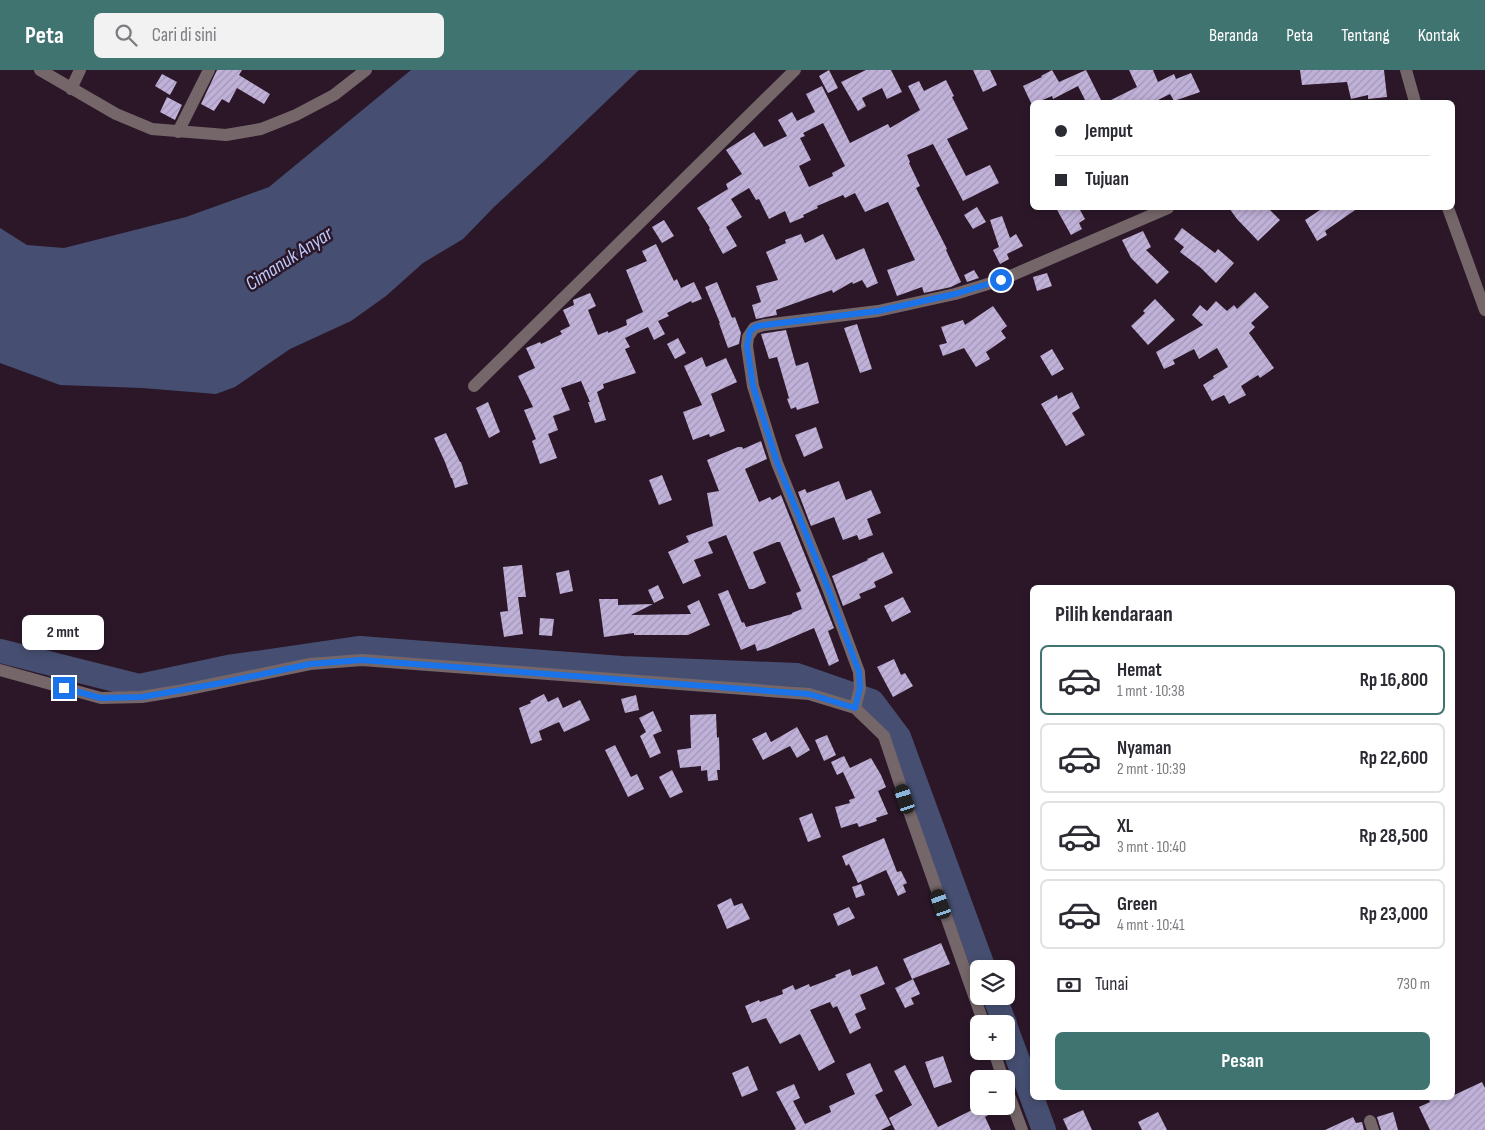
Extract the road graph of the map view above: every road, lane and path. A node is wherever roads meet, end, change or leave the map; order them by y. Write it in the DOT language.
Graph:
graph roads {
  1 [pos="40,70"];
  2 [pos="80,70"];
  3 [pos="209,70"];
  4 [pos="366,70"];
  5 [pos="795,70"];
  6 [pos="1406,70"];
  7 [pos="71,89"];
  8 [pos="1414,100"];
  9 [pos="178,132"];
  10 [pos="1163,210"];
  11 [pos="1449,210"];
  12 [pos="1485,310"];
  13 [pos="474,386"];
  14 [pos="0,670"];
  15 [pos="856,705"];
  16 [pos="981,1015"];
  17 [pos="1015,1111"];
  18 [pos="1022,1130"];
  1 -- 7 [label="street"];
  2 -- 7 [label="street"];
  3 -- 9 [label="street"];
  4 -- 9 [label="street"];
  5 -- 13 [label="street"];
  6 -- 8 [label="street"];
  7 -- 9 [label="street"];
  10 -- 15 [label="street"];
  11 -- 12 [label="street"];
  14 -- 15 [label="street"];
  15 -- 16 [label="street"];
  17 -- 18 [label="street"];
}
